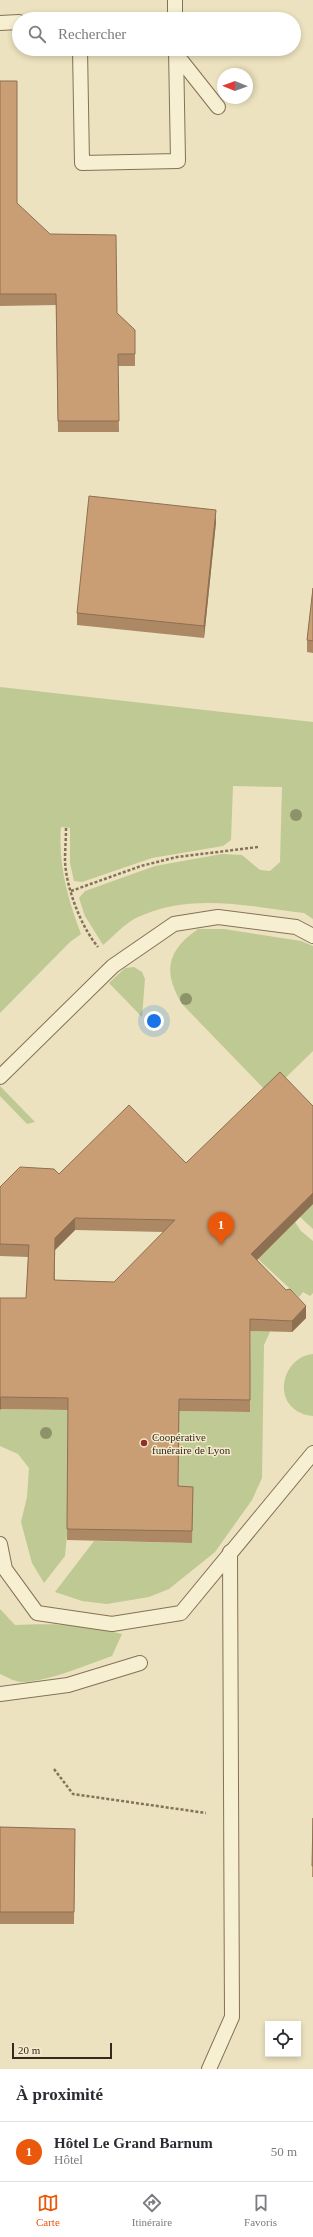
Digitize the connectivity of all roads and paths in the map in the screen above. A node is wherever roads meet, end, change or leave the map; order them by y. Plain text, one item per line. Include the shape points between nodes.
1 (175, 0) edge
2 (175, 12) edge
3 (12, 22) edge
4 (0, 23) edge
5 (80, 56) edge
6 (176, 56) edge
7 (179, 56) edge
8 (218, 107) dead end
9 (66, 828) dead end
10 (258, 847) dead end
11 (71, 891) junction
12 (313, 936) edge
13 (113, 966) junction
14 (0, 1077) edge
15 (313, 1453) edge
16 (0, 1544) edge
17 (230, 1552) junction
18 (140, 1663) dead end
19 (0, 1694) edge
20 (54, 1769) dead end
21 (231, 1821) junction
22 (209, 2069) edge

1 - 2 lane
3 - 4 lane
5 - 6 lane via 82,163 178,161
7 - 8 lane
9 - 11 path via 65,863
10 - 11 path via 177,857 141,866
11 - 13 path via 92,939
12 - 13 lane via 296,927 218,917 174,924
13 - 14 lane
15 - 17 lane
16 - 17 lane via 5,1569 37,1613 112,1624 181,1613
17 - 21 lane
18 - 19 lane via 68,1685
20 - 21 path via 73,1794 215,1814
21 - 22 lane via 232,2017

